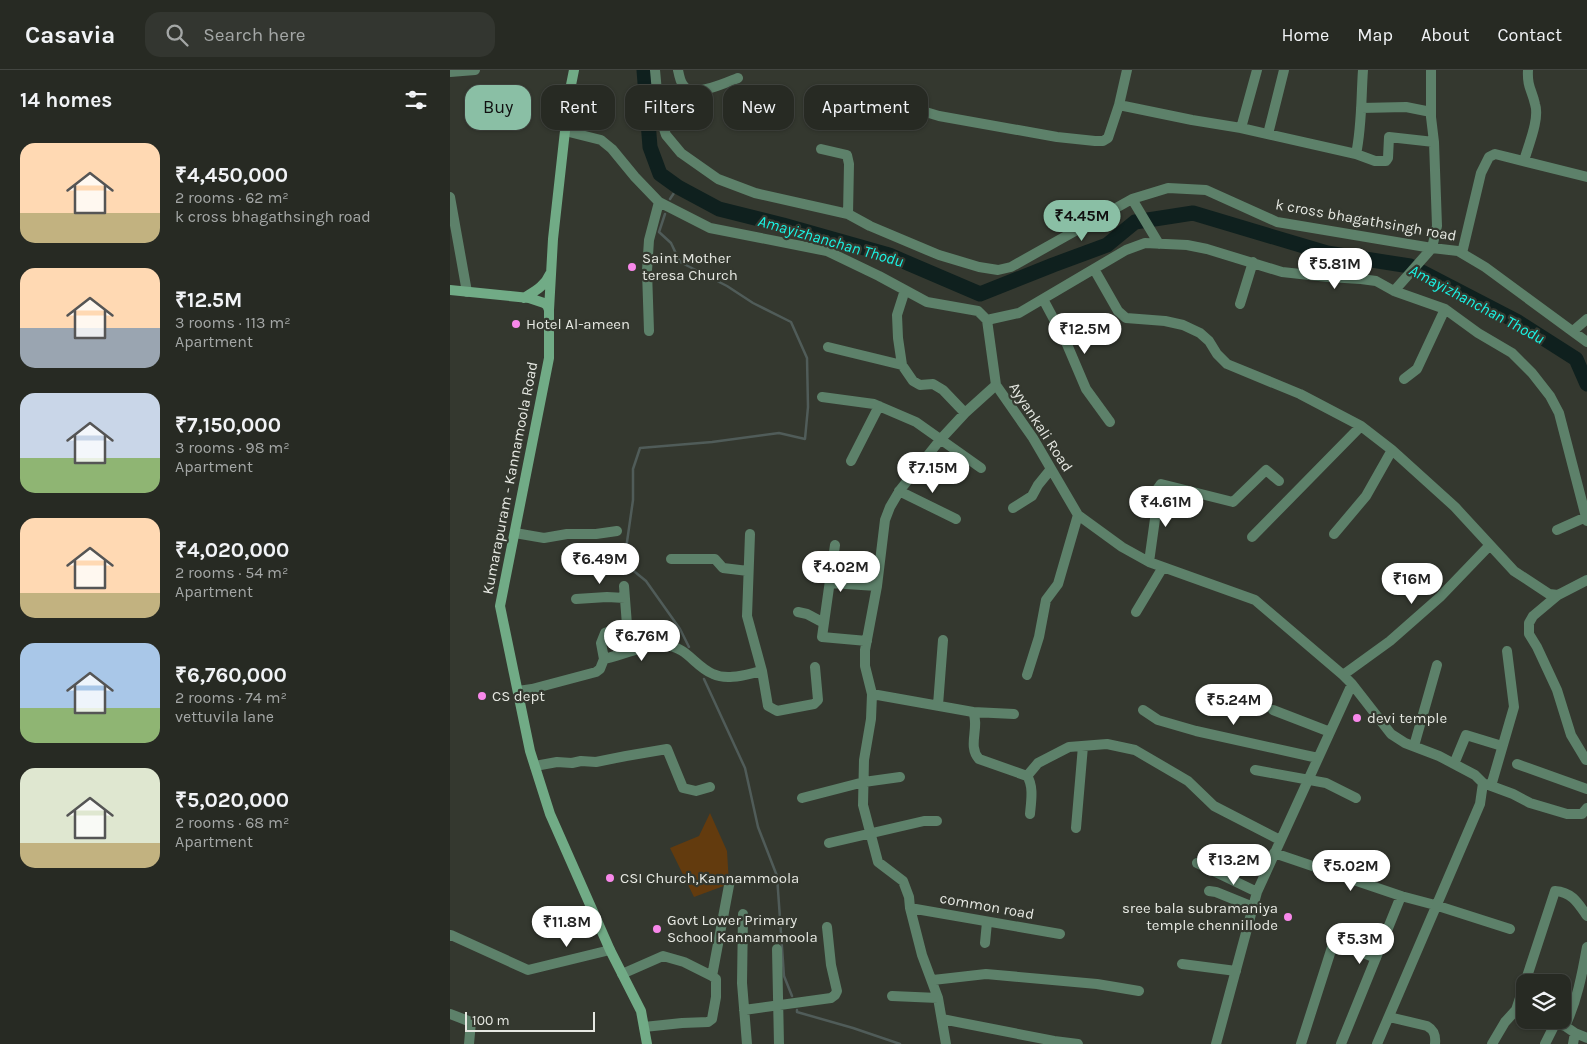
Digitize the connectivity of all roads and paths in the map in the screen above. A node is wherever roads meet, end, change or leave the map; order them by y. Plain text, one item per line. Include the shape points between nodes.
1 (475, 70) edge
2 (574, 70) edge
3 (655, 70) edge
4 (678, 70) edge
5 (1127, 70) edge
6 (1257, 70) edge
7 (1284, 70) edge
8 (1363, 70) edge
9 (1431, 70) edge
10 (1528, 70) edge
11 (450, 72) edge
12 (738, 78) dead end
13 (1120, 105) junction
14 (1361, 108) junction
15 (1431, 112) junction
16 (928, 113) edge
17 (1241, 128) junction
18 (565, 131) junction
19 (1268, 134) junction
20 (1434, 142) junction
21 (821, 149) dead end
22 (1356, 154) junction
23 (1524, 161) junction
24 (1587, 178) edge
25 (450, 197) edge
26 (1132, 199) junction
27 (659, 202) junction
28 (848, 214) junction
29 (452, 220) edge
30 (1159, 244) junction
31 (1432, 248) junction
32 (1462, 253) junction
33 (1253, 262) junction
34 (1094, 268) junction
35 (552, 272) junction
36 (450, 290) edge
37 (905, 290) junction
38 (1394, 291) junction
39 (467, 292) junction
40 (524, 298) junction
41 (1043, 299) junction
42 (1240, 304) dead end
43 (1445, 308) junction
44 (549, 310) junction
45 (1587, 319) edge
46 (987, 320) junction
47 (649, 331) dead end
48 (1573, 331) junction
49 (1587, 342) edge
50 (828, 348) dead end
51 (902, 365) junction
52 (1404, 379) dead end
53 (996, 385) junction
54 (822, 397) dead end
55 (879, 406) junction
56 (964, 413) junction
57 (1110, 422) dead end
58 (1361, 426) junction
59 (940, 440) junction
60 (1392, 450) junction
61 (850, 461) dead end
62 (981, 468) dead end
63 (1051, 469) junction
64 (1279, 482) dead end
65 (899, 491) junction
66 (1013, 508) dead end
67 (1078, 515) junction
68 (956, 519) dead end
69 (1586, 519) edge
70 (1557, 530) dead end
71 (617, 531) dead end
72 (515, 533) junction
73 (750, 534) dead end
74 (1334, 534) dead end
75 (1252, 537) dead end
76 (835, 545) dead end
77 (1489, 546) junction
78 (671, 560) dead end
79 (1148, 562) junction
80 (1163, 567) junction
81 (748, 571) junction
82 (1587, 580) edge
83 (830, 583) junction
84 (624, 586) dead end
85 (877, 586) junction
86 (1558, 595) junction
87 (625, 598) junction
88 (576, 599) dead end
89 (798, 612) dead end
90 (1136, 612) dead end
91 (824, 623) junction
92 (867, 640) junction
93 (943, 640) dead end
94 (1507, 651) dead end
95 (604, 659) junction
96 (1437, 665) dead end
97 (815, 667) dead end
98 (762, 671) junction
99 (1027, 675) dead end
100 (1343, 675) junction
101 (1352, 684) junction
102 (518, 691) junction
103 (872, 694) junction
104 (938, 706) junction
105 (1143, 710) dead end
106 (1273, 710) dead end
107 (972, 712) junction
108 (1014, 714) dead end
109 (1330, 732) junction
110 (1083, 746) junction
111 (1414, 746) junction
112 (1502, 746) junction
113 (1318, 758) junction
114 (1587, 763) edge
115 (1454, 764) junction
116 (1517, 764) dead end
117 (535, 766) junction
118 (1255, 770) dead end
119 (1026, 776) junction
120 (900, 777) dead end
121 (1309, 780) junction
122 (864, 782) junction
123 (1487, 785) junction
124 (710, 787) dead end
125 (1587, 790) edge
126 (802, 798) dead end
127 (1356, 798) dead end
128 (1587, 808) edge
129 (1030, 814) dead end
130 (937, 821) dead end
131 (1076, 828) dead end
132 (870, 832) junction
133 (1280, 840) junction
134 (829, 843) dead end
135 (1274, 853) junction
136 (1197, 863) dead end
137 (730, 880) dead end
138 (1209, 890) dead end
139 (1257, 892) junction
140 (1401, 896) junction
141 (1435, 905) junction
142 (1253, 907) junction
143 (910, 908) junction
144 (743, 914) dead end
145 (1587, 916) edge
146 (987, 922) junction
147 (826, 927) dead end
148 (1510, 929) dead end
149 (1060, 934) dead end
150 (450, 935) edge
151 (985, 943) dead end
152 (1587, 947) edge
153 (777, 949) dead end
154 (610, 950) junction
155 (1376, 958) junction
156 (1182, 964) dead end
157 (1236, 972) junction
158 (622, 974) junction
159 (1531, 974) edge
160 (712, 976) junction
161 (933, 980) junction
162 (1139, 991) dead end
163 (892, 996) dead end
164 (938, 998) junction
165 (778, 1006) junction
166 (744, 1010) junction
167 (1571, 1011) edge
168 (450, 1014) edge
169 (1516, 1015) edge
170 (1388, 1017) junction
171 (942, 1019) junction
172 (644, 1027) junction
173 (1557, 1029) edge
174 (1568, 1029) edge
175 (1575, 1033) junction
176 (1587, 1038) edge
177 (469, 1044) edge
178 (647, 1044) edge
179 (747, 1044) edge
180 (779, 1044) edge
181 (946, 1044) edge
182 (1078, 1044) edge
183 (1216, 1044) edge
184 (1301, 1044) edge
185 (1341, 1044) edge
186 (1377, 1044) edge
187 (1435, 1044) edge
188 (1492, 1044) edge
189 (1545, 1044) edge
190 (1573, 1044) edge

1 - 11 street
2 - 18 main road, Kumarapuram - Kannamoola Road
3 - 28 street, k cross bhagathsingh road via 659,114 666,135 681,153 718,179 755,194
4 - 12 street via 683,86 699,92
5 - 13 street
6 - 17 street
7 - 19 street
8 - 14 street
9 - 15 street
10 - 23 street via 1528,88 1536,104 1536,118
13 - 16 street via 1108,138 1103,141 1057,137
13 - 17 street
14 - 15 street via 1406,107
14 - 22 street
15 - 20 street
17 - 19 street
18 - 27 street via 601,140
18 - 35 main road, Kumarapuram - Kannamoola Road
19 - 22 street
20 - 22 street via 1389,137 1386,161
20 - 31 street via 1437,226
21 - 28 street via 846,155 849,164
23 - 24 street
23 - 32 street via 1495,154 1489,157 1481,172
25 - 29 street
26 - 28 street, k cross bhagathsingh road via 1011,267 998,270 939,254
26 - 30 street
26 - 31 street, k cross bhagathsingh road via 1168,188 1206,190 1277,222
27 - 37 street via 710,228 827,251
27 - 47 street via 649,240
29 - 39 street
30 - 33 street via 1187,245
30 - 34 street via 1145,243 1126,250
31 - 32 street, k cross bhagathsingh road
31 - 38 street
32 - 48 street, k cross bhagathsingh road
33 - 38 street via 1282,272 1376,282
33 - 42 street
34 - 41 street
34 - 58 street via 1118,311 1126,318 1183,325 1210,341 1227,364 1300,394
35 - 40 main road via 542,287
35 - 44 main road, Kumarapuram - Kannamoola Road
36 - 39 main road
37 - 46 street via 927,302 978,311
37 - 51 street via 897,315
38 - 43 street
39 - 40 main road
40 - 44 main road via 544,303
41 - 46 street via 1020,313
41 - 57 street via 1086,389
43 - 52 street via 1417,369
43 - 69 street via 1512,353 1550,396 1559,413
44 - 72 main road, Kumarapuram - Kannamoola Road via 549,358
45 - 48 street
46 - 53 street, Ayyankali Road
48 - 49 street, k cross bhagathsingh road
50 - 51 street
51 - 56 street via 913,381 920,385 933,384 943,390
53 - 56 street
53 - 63 street, Ayyankali Road
54 - 55 street
55 - 59 street via 916,422
55 - 61 street
56 - 59 street
58 - 60 street
58 - 75 street
59 - 62 street
59 - 65 street
60 - 74 street via 1366,496
60 - 77 street via 1455,507
63 - 66 street via 1032,496
63 - 67 street, Ayyankali Road
64 - 79 street via 1266,470 1233,502 1161,484 1156,491
65 - 68 street
65 - 85 street via 886,520
67 - 79 street, Ayyankali Road
67 - 99 street via 1058,584 1046,600
69 - 70 street
71 - 72 street via 544,538
72 - 102 main road, Kumarapuram - Kannamoola Road via 500,606
73 - 81 street
76 - 83 street
77 - 86 street via 1514,572 1549,594
77 - 100 street via 1390,641
78 - 81 street via 715,560 723,568
79 - 80 street, Ayyankali Road
80 - 90 street
80 - 100 street, Ayyankali Road via 1255,600
81 - 98 street via 747,616
82 - 86 street
83 - 85 street
83 - 91 street
84 - 87 street
85 - 92 street
86 - 114 street via 1533,616 1529,623 1530,634 1557,690 1571,735
87 - 88 street
87 - 95 street via 627,626 605,633 601,643
89 - 91 street
91 - 92 street via 822,637
92 - 103 street via 864,666
93 - 104 street
94 - 112 street via 1514,707
95 - 98 street via 662,644 688,654 713,675 732,677
95 - 102 street via 596,672
96 - 111 street
97 - 98 street via 818,700 814,704 777,711 768,706
100 - 101 street, Ayyankali Road
101 - 109 street
101 - 111 street, Ayyankali Road via 1391,734
102 - 117 main road, Kumarapuram - Kannamoola Road
103 - 104 street
103 - 122 street
104 - 107 street
105 - 113 street via 1158,720 1196,731
106 - 109 street
107 - 108 street
107 - 119 street via 976,720 975,754 979,759
109 - 113 street
110 - 119 street via 1068,747 1038,763
110 - 131 street
110 - 133 street via 1107,744 1135,750 1188,781 1214,806
111 - 115 street, Ayyankali Road
112 - 115 street via 1466,735
112 - 123 street
113 - 121 street
115 - 123 street, Ayyankali Road
116 - 125 street
117 - 124 street via 557,762 596,762 667,749 683,788 696,792
117 - 154 main road, Kumarapuram - Kannamoola Road via 550,814
118 - 121 street
119 - 129 street via 1031,788
120 - 122 street
121 - 127 street via 1326,783
121 - 133 street
122 - 126 street
122 - 132 street via 864,805
123 - 128 street, Ayyankali Road via 1567,814 1582,814
123 - 141 street
130 - 132 street
132 - 134 street
132 - 143 street via 878,862 903,881 910,897
133 - 135 street
135 - 139 street
135 - 140 street
136 - 139 street
137 - 160 street
138 - 142 street
139 - 142 street
140 - 141 street
140 - 155 street
141 - 148 street
141 - 170 street
142 - 157 street
143 - 146 street, common road
143 - 161 street via 922,955
144 - 166 street
145 - 159 street via 1566,892 1555,891
146 - 149 street, common road
146 - 151 street
147 - 165 street via 837,991 835,995
150 - 154 street via 528,970
152 - 167 street via 1580,987
153 - 165 street
154 - 158 main road, Kumarapuram - Kannamoola Road
155 - 184 street via 1334,941
155 - 185 street
156 - 157 street
157 - 183 street
158 - 160 street via 663,956
158 - 172 main road, Kumarapuram - Kannamoola Road via 642,1011
160 - 172 street via 716,979 716,997 712,1019 708,1022
161 - 162 street via 986,974
161 - 164 street
163 - 164 street
164 - 171 street
165 - 166 street
165 - 180 street
166 - 179 street
168 - 177 street via 471,1022
169 - 188 street via 1505,1022
170 - 186 street
170 - 187 street via 1427,1026 1435,1034
171 - 181 street
171 - 182 street
172 - 178 main road, Kumarapuram - Kannamoola Road
173 - 189 street
174 - 175 street
175 - 176 street
175 - 190 street

